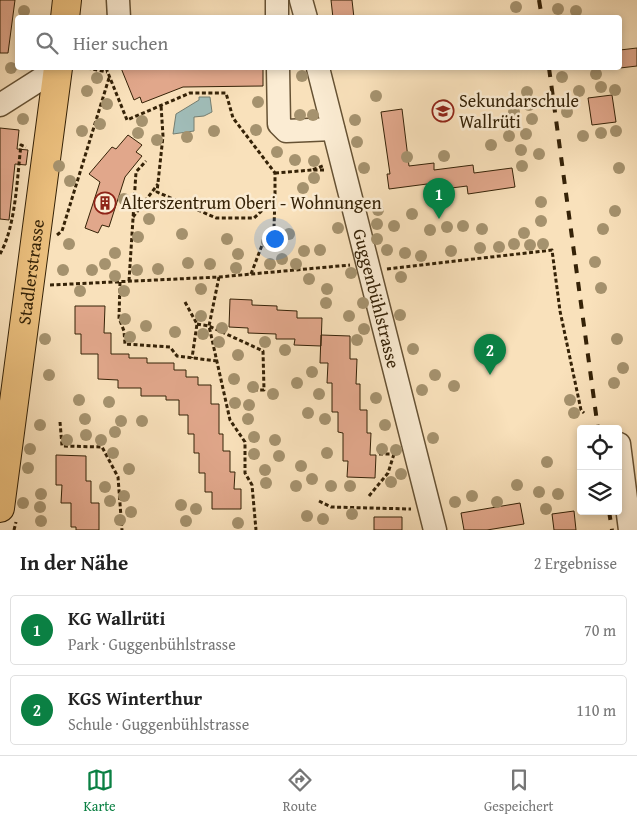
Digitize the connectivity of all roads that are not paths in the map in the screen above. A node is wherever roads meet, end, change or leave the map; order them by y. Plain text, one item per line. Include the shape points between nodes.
1 (67, 0) edge
2 (118, 0) edge
3 (277, 0) edge
4 (301, 0) edge
5 (65, 15) edge
6 (119, 15) edge
7 (277, 15) edge
8 (305, 15) edge
9 (278, 70) edge
10 (318, 70) edge
11 (57, 73) edge
12 (0, 105) edge
13 (333, 129) junction
14 (622, 467) edge
15 (0, 508) edge
16 (435, 530) edge
17 (630, 530) edge

1 - 5 main road
2 - 6 street
3 - 7 street
4 - 8 street
9 - 13 street via 279,124 286,131
10 - 13 street, Guggenbühlstrasse
11 - 12 street via 44,77
11 - 15 main road, Stadlerstrasse
13 - 16 street, Guggenbühlstrasse
14 - 17 street

